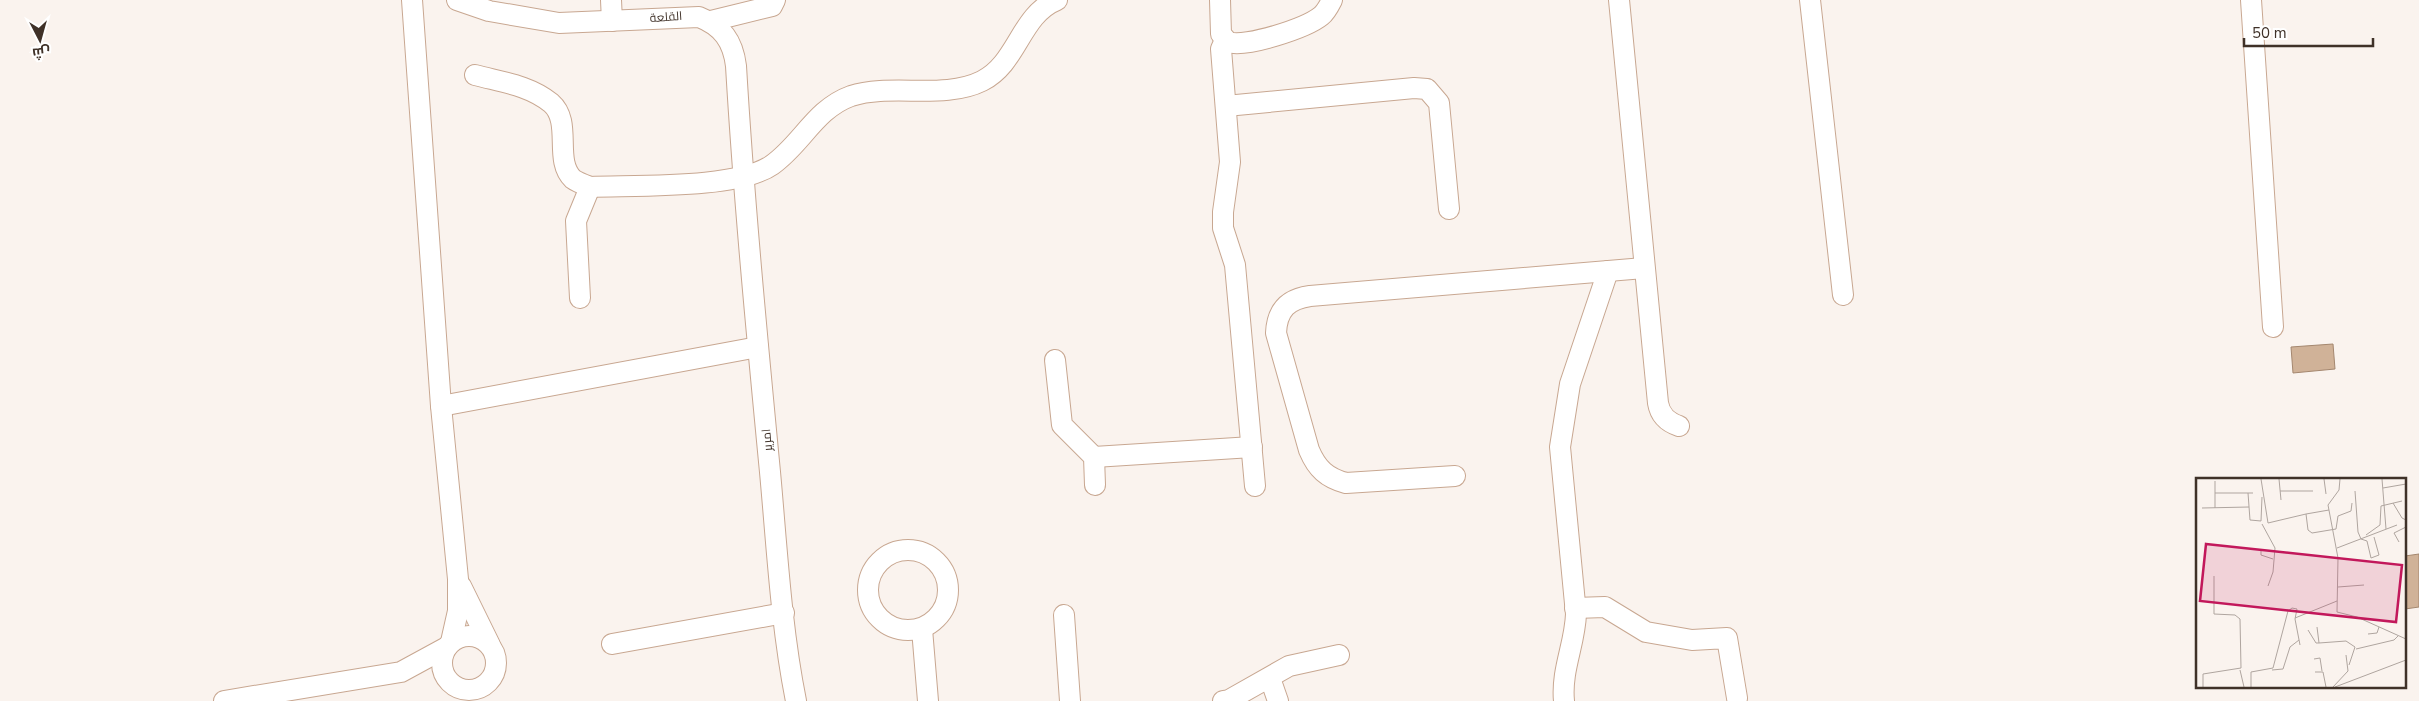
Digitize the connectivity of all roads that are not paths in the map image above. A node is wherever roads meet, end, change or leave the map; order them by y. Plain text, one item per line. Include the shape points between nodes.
1 (412, 0) edge
2 (457, 0) edge
3 (612, 0) edge
4 (775, 0) edge
5 (1057, 0) edge
6 (1220, 0) edge
7 (1332, 0) edge
8 (1620, 0) edge
9 (1810, 0) edge
10 (2251, 0) edge
11 (612, 21) junction
12 (711, 22) junction
13 (1225, 40) junction
14 (475, 75) dead end
15 (1226, 106) junction
16 (743, 178) junction
17 (590, 187) junction
18 (1449, 209) dead end
19 (1644, 268) junction
20 (1608, 271) junction
21 (1843, 295) dead end
22 (580, 298) dead end
23 (2273, 327) dead end
24 (758, 347) junction
25 (1055, 360) dead end
26 (441, 406) junction
27 (1679, 426) dead end
28 (1252, 447) junction
29 (1094, 457) junction
30 (1455, 476) dead end
31 (1095, 485) dead end
32 (1255, 486) dead end
33 (458, 579) junction
34 (1575, 608) junction
35 (784, 613) junction
36 (1064, 615) dead end
37 (922, 629) junction
38 (449, 644) junction
39 (612, 644) dead end
40 (491, 646) junction
41 (1339, 655) dead end
42 (401, 672) junction
43 (1270, 678) junction
44 (492, 679) junction
45 (458, 690) edge
46 (1738, 698) dead end
47 (224, 701) edge
48 (485, 701) edge
49 (796, 701) edge
50 (928, 701) edge
51 (1070, 701) edge
52 (1223, 701) edge
53 (1278, 701) edge
54 (1564, 701) edge

1 - 26 street
2 - 11 street, القلعة via 488,11 559,23
3 - 11 street
4 - 12 street via 772,6
5 - 16 street via 1036,14 1011,56 982,81 955,88 865,93 841,100 822,112 772,165
6 - 13 street via 1221,30
7 - 13 street via 1321,16 1283,33 1234,44
8 - 19 street
9 - 21 street
10 - 23 street
11 - 12 street, القلعة via 685,16
12 - 16 street, القلعة via 730,40 735,52
13 - 15 street via 1221,49
14 - 17 street via 530,89 552,104 561,116 566,168 573,179
15 - 18 street via 1426,89 1439,103
15 - 28 street via 1230,162 1222,220 1235,265
16 - 17 street
16 - 24 street, امرير
17 - 22 street via 576,221
19 - 20 street
19 - 27 street via 1659,408 1666,419
20 - 30 street via 1299,297 1280,310 1276,332 1309,450 1322,472 1333,480 1346,483
20 - 34 street via 1570,384 1560,448
24 - 26 street
24 - 35 street, امرير
25 - 29 street via 1062,424
26 - 33 street
28 - 29 street
28 - 32 street
29 - 31 street
33 - 38 street via 458,611
33 - 40 street
34 - 46 street via 1605,607 1646,632 1692,640 1727,638
34 - 54 street via 1575,629 1563,685
35 - 39 street
35 - 49 street, امرير
36 - 51 street
37 - 37 street via 898,630 878,619 867,599 869,576 883,557 905,550 928,555 944,571 949,594 940,615
37 - 50 street
38 - 40 street via 467,635 484,640
38 - 42 street
38 - 45 street via 442,664
40 - 44 street via 497,666
41 - 43 street via 1289,666
42 - 45 street
42 - 47 street
43 - 52 street
43 - 53 street
44 - 45 street via 477,689
44 - 48 street

